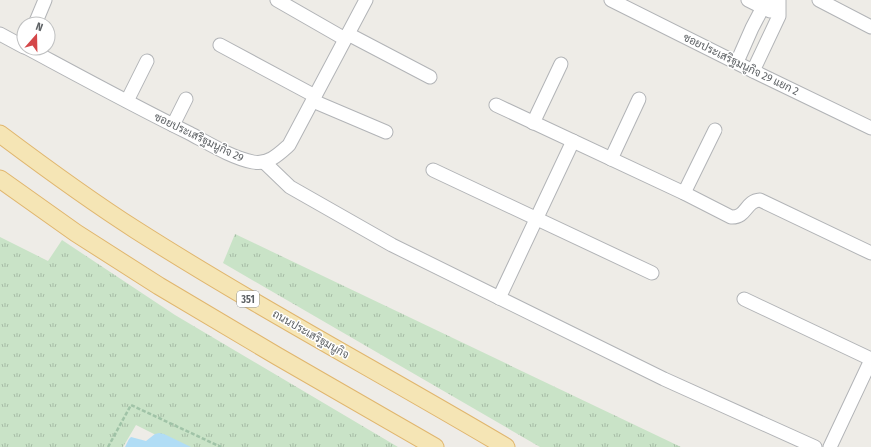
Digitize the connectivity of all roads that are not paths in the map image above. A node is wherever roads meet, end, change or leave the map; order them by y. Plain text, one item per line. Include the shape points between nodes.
1 (45, 0) edge
2 (277, 0) edge
3 (366, 0) edge
4 (612, 0) edge
5 (748, 0) edge
6 (778, 0) edge
7 (819, 0) edge
8 (763, 7) junction
9 (38, 16) edge
10 (779, 16) junction
11 (871, 26) edge
12 (0, 34) edge
13 (347, 37) junction
14 (16, 42) edge
15 (220, 45) dead end
16 (42, 56) edge
17 (147, 61) dead end
18 (736, 62) junction
19 (561, 64) dead end
20 (753, 71) junction
21 (430, 77) dead end
22 (314, 98) junction
23 (639, 99) dead end
24 (186, 100) dead end
25 (127, 101) junction
26 (496, 105) dead end
27 (533, 123) junction
28 (173, 125) junction
29 (871, 128) edge
30 (715, 130) dead end
31 (386, 132) dead end
32 (0, 134) edge
33 (573, 141) junction
34 (610, 159) junction
35 (264, 162) junction
36 (433, 170) dead end
37 (0, 179) edge
38 (684, 194) junction
39 (536, 219) junction
40 (871, 253) edge
41 (652, 273) dead end
42 (499, 298) junction
43 (744, 299) dead end
44 (871, 360) edge
45 (435, 447) edge
46 (506, 447) edge
47 (815, 447) edge
48 (830, 447) edge

1 - 9 street
2 - 13 street
3 - 13 street
4 - 18 street, ซอยประเสริฐมนูกิจ 29 แยก 2
5 - 8 street
6 - 8 street
6 - 10 street
7 - 11 street
8 - 10 street
8 - 18 street
10 - 20 street
12 - 14 street
13 - 21 street
13 - 22 street
15 - 22 street
16 - 25 street, ซอยประเสริฐมนูกิจ 29
17 - 25 street
18 - 20 street, ซอยประเสริฐมนูกิจ 29 แยก 2
19 - 27 street
20 - 29 street, ซอยประเสริฐมนูกิจ 29 แยก 2
22 - 31 street
22 - 35 street via 290,144 277,156
23 - 34 street
24 - 28 street
25 - 28 street, ซอยประเสริฐมนูกิจ 29
26 - 27 street
27 - 33 street
28 - 35 street, ซอยประเสริฐมนูกิจ 29 via 233,156 253,162
30 - 38 street
32 - 46 main road, ถนนประเสริฐมนูกิจ / 351 via 135,229 206,274
33 - 34 street
33 - 39 street
34 - 38 street
35 - 42 street via 290,187 382,240
36 - 39 street
37 - 45 main road via 76,233 159,286
38 - 40 street via 731,217 740,215 752,202 760,200
39 - 41 street
39 - 42 street
42 - 47 street via 664,380
43 - 44 street
44 - 48 street

